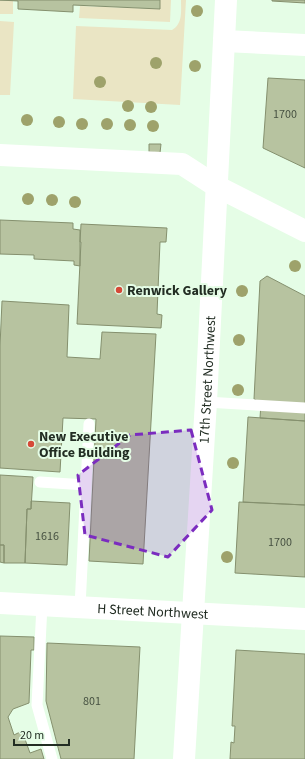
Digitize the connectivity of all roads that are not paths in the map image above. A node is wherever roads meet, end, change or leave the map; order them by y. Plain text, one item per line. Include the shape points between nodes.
1 (226, 0) edge
2 (224, 41) junction
3 (305, 45) edge
4 (0, 155) edge
5 (216, 186) junction
6 (305, 231) edge
7 (206, 402) junction
8 (305, 408) edge
9 (89, 424) dead end
10 (40, 482) dead end
11 (86, 485) junction
12 (0, 603) edge
13 (42, 605) junction
14 (80, 607) junction
15 (193, 614) junction
16 (305, 619) edge
17 (52, 759) edge
18 (184, 759) edge

1 - 2 main road, 17th Street Northwest
2 - 3 main road
2 - 5 main road, 17th Street Northwest
4 - 5 main road via 182,164
5 - 6 main road
5 - 7 main road, 17th Street Northwest
7 - 8 lane
7 - 15 main road, 17th Street Northwest
9 - 11 lane
10 - 11 lane
11 - 14 lane
12 - 13 main road, H Street Northwest
13 - 14 main road, H Street Northwest
13 - 17 lane via 37,706
14 - 15 main road, H Street Northwest
15 - 16 main road, H Street Northwest
15 - 18 main road, 17th Street Northwest

